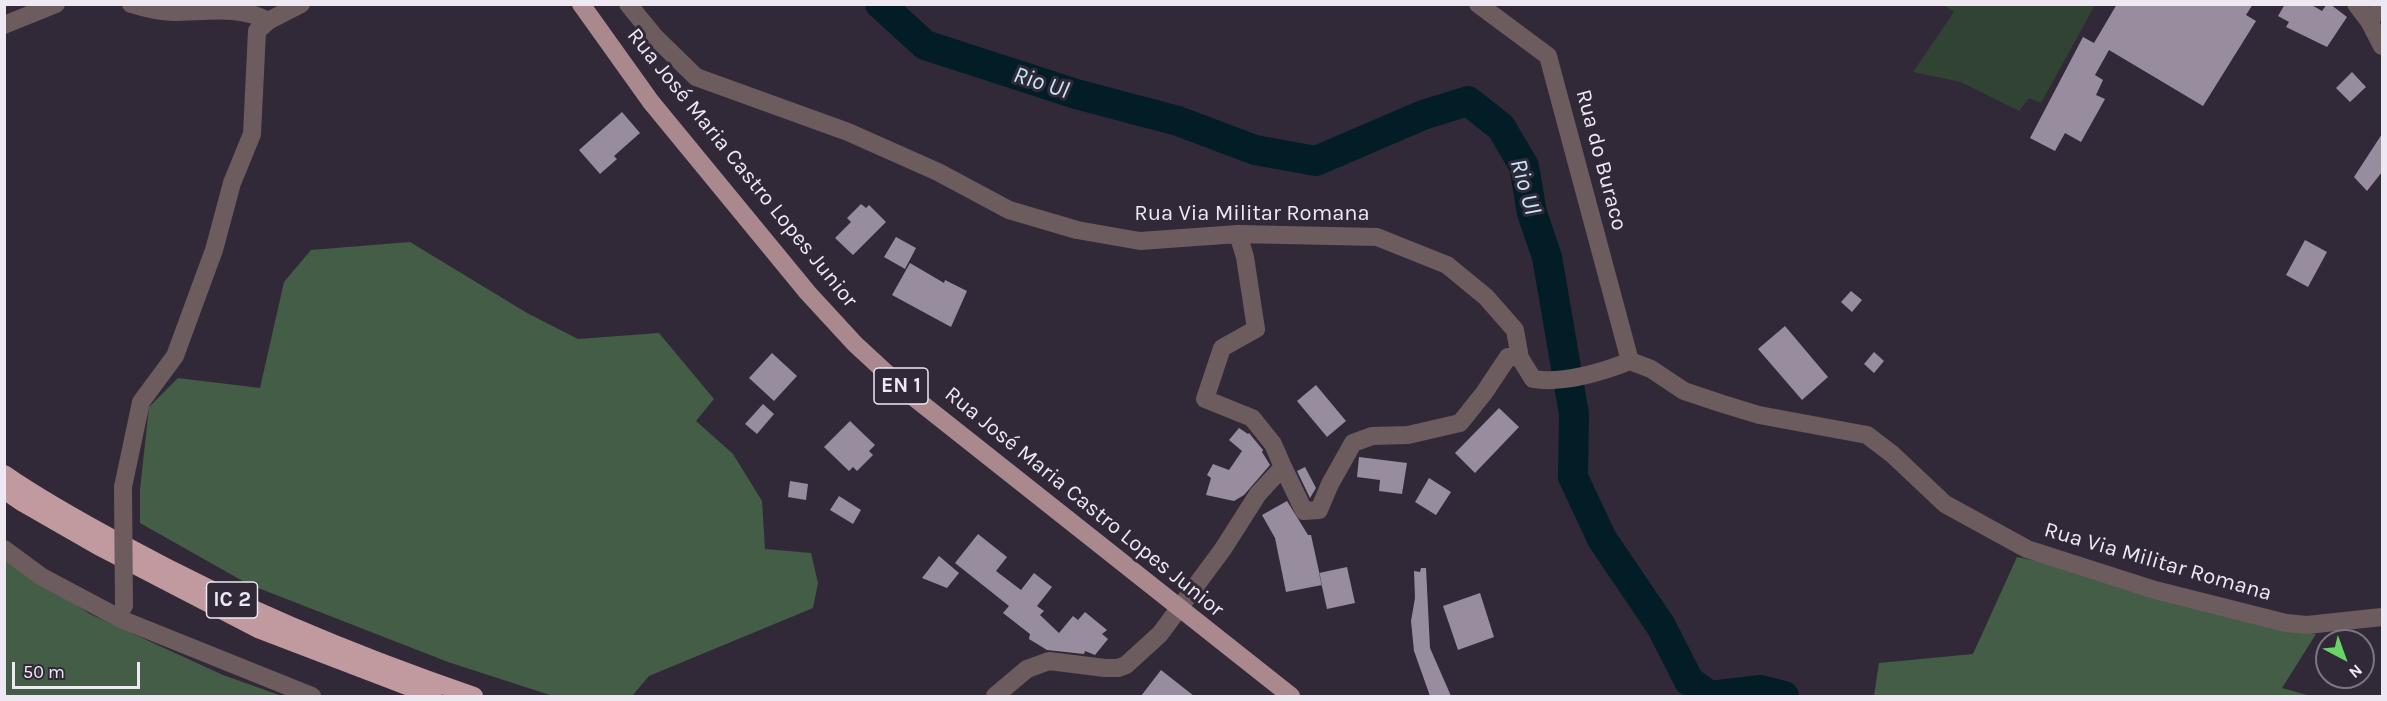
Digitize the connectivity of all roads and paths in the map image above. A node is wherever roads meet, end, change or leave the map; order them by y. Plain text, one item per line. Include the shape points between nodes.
1 (56, 4) edge
2 (131, 4) edge
3 (301, 4) edge
4 (581, 4) edge
5 (628, 4) edge
6 (1478, 4) edge
7 (2356, 4) edge
8 (2382, 6) edge
9 (268, 21) junction
10 (2369, 21) junction
11 (4, 25) edge
12 (2382, 46) edge
13 (1238, 234) junction
14 (1520, 358) junction
15 (1630, 361) junction
16 (1283, 466) junction
17 (4, 474) edge
18 (4, 490) edge
19 (4, 549) edge
20 (1179, 609) junction
21 (124, 613) junction
22 (2382, 617) edge
23 (1002, 690) edge
24 (312, 696) edge
25 (433, 696) edge
26 (474, 696) edge
27 (1291, 696) edge

1 - 11 street
2 - 9 street via 170,12 254,13
3 - 9 street
4 - 20 main road, Rua José Maria Castro Lopes Junior / EN 1 via 651,102 855,344 907,392
5 - 13 street, Rua Via Militar Romana via 696,77 848,132 938,172 1009,210 1077,230 1140,241
6 - 15 street, Rua do Buraco via 1548,56
7 - 10 street
8 - 10 street
9 - 21 street, bridge via 257,31 252,134 232,183 214,250 175,356 141,402 123,487
10 - 12 street
13 - 14 street, Rua Via Militar Romana via 1377,237 1447,265 1486,297 1515,330
13 - 16 street via 1256,329 1222,348 1205,399 1252,418 1273,444
14 - 15 street, Rua Via Militar Romana via 1533,379 1547,382 1608,370
14 - 16 street via 1508,357 1460,423 1408,435 1372,436 1353,443 1318,510 1304,511
15 - 22 street, Rua Via Militar Romana via 1651,369 1684,392 1722,404 1759,415 1867,435 1945,504 2027,549 2155,590 2286,623 2307,625
16 - 20 street via 1258,494
17 - 26 highway, IC 2 via 92,528 263,615 390,667
18 - 25 highway, IC 2 via 98,546 258,629
19 - 21 street via 42,577
20 - 23 street via 1160,634 1126,665 1105,668 1049,661 1027,669
20 - 27 main road, Rua José Maria Castro Lopes Junior / EN 1
21 - 24 street

